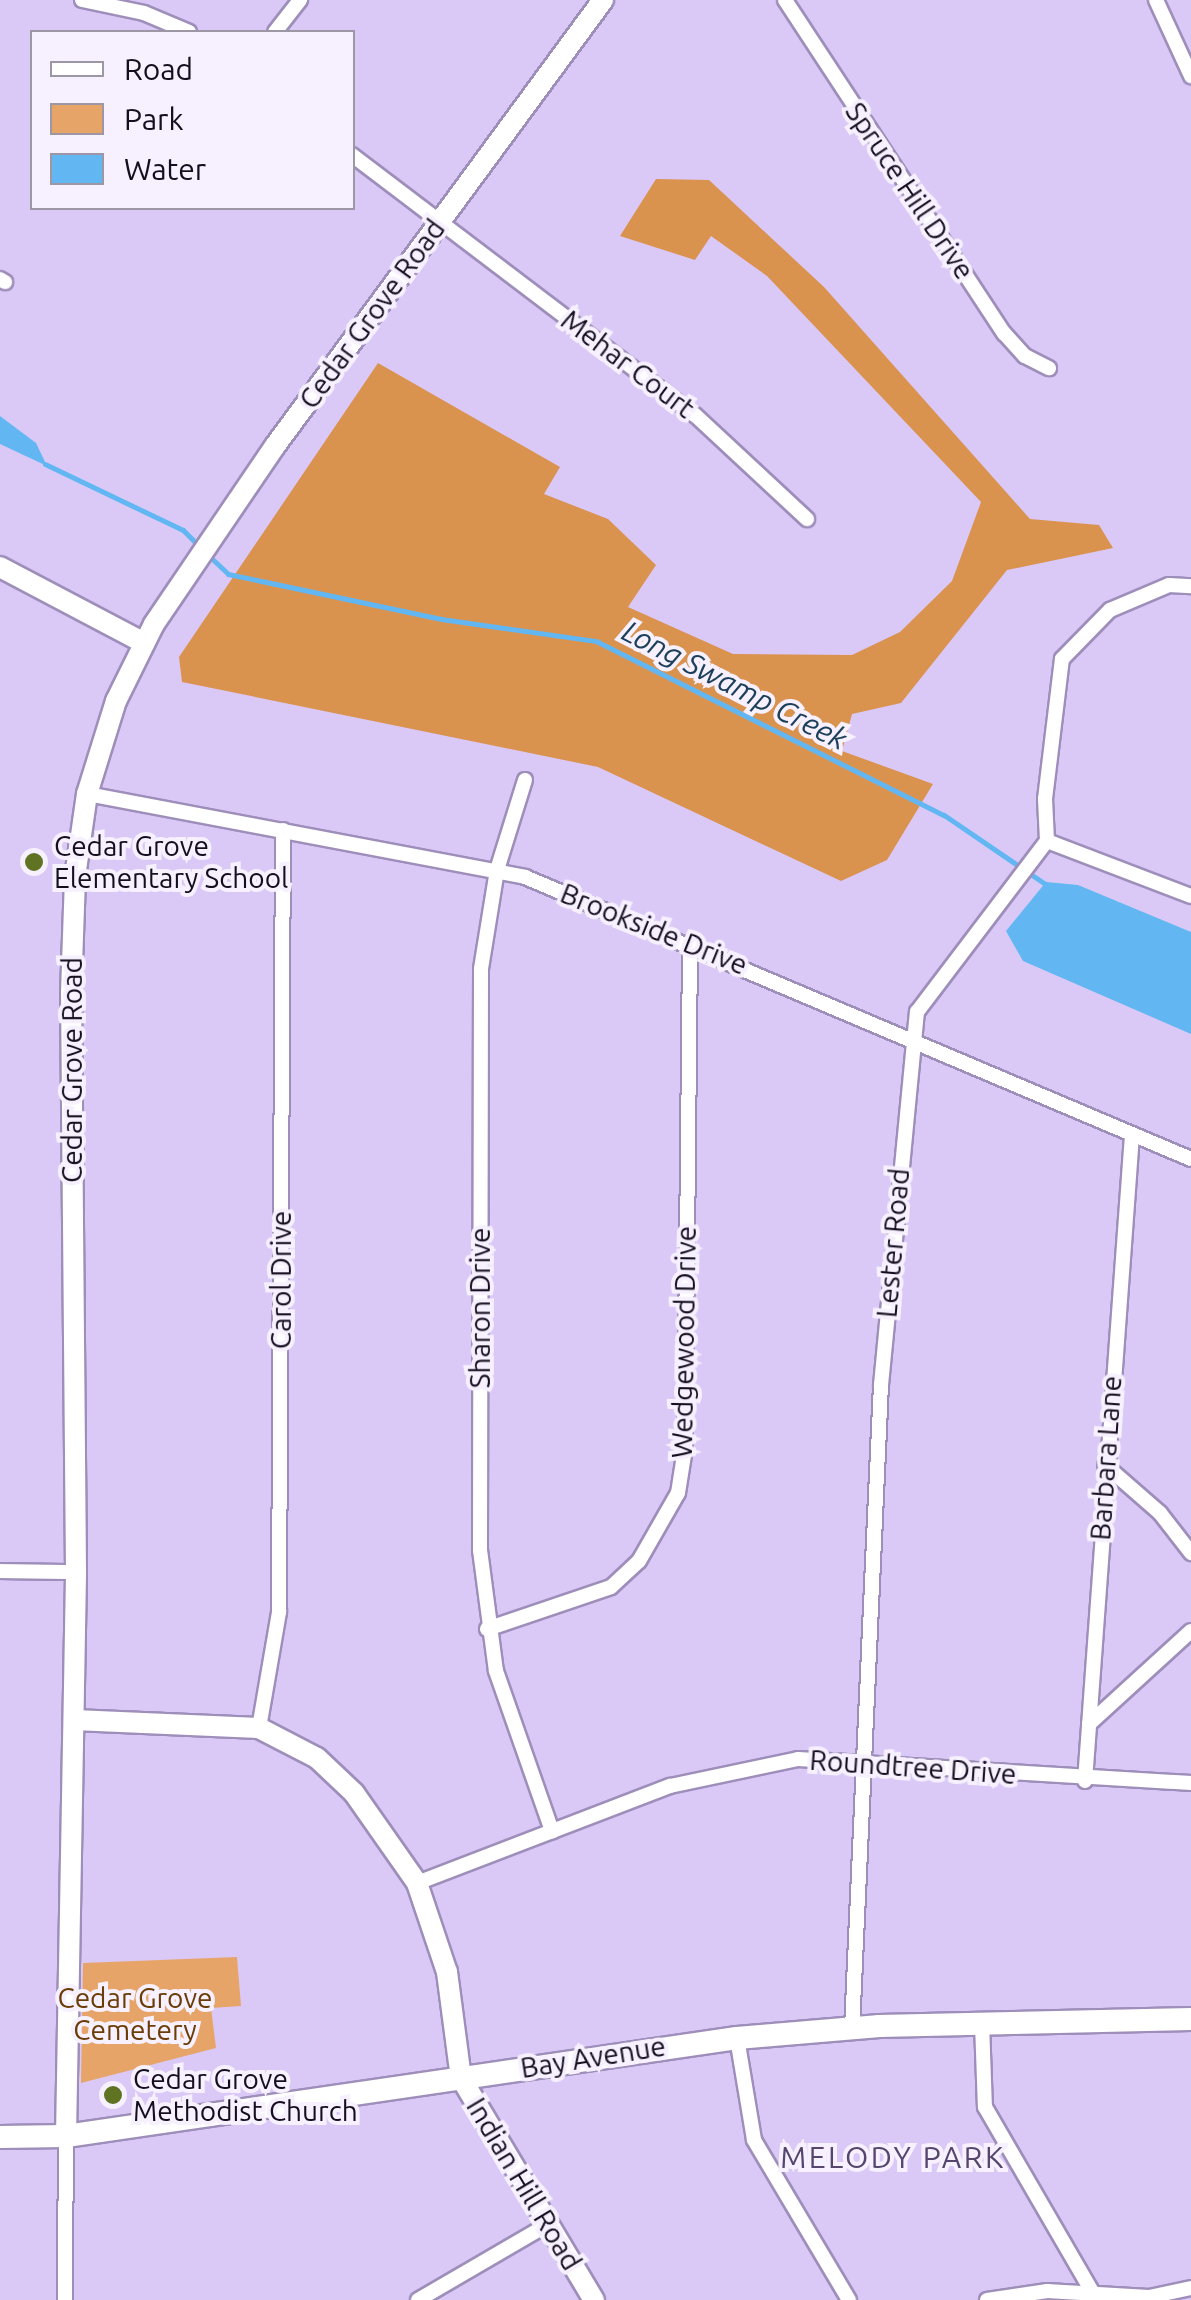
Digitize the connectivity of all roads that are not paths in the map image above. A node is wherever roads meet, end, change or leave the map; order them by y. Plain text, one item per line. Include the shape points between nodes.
1 (82, 0) edge
2 (300, 0) edge
3 (604, 0) edge
4 (785, 0) edge
5 (1156, 0) edge
6 (184, 30) edge
7 (276, 30) edge
8 (1191, 76) edge
9 (355, 157) edge
10 (440, 222) junction
11 (1049, 368) dead end
12 (807, 519) dead end
13 (0, 567) edge
14 (1191, 586) edge
15 (144, 643) junction
16 (525, 780) dead end
17 (87, 794) junction
18 (283, 830) junction
19 (1047, 841) junction
20 (497, 870) junction
21 (1191, 896) edge
22 (690, 942) junction
23 (911, 1039) junction
24 (1132, 1135) junction
25 (1191, 1159) edge
26 (1104, 1465) junction
27 (1191, 1554) edge
28 (0, 1572) edge
29 (76, 1572) junction
30 (487, 1630) junction
31 (1191, 1631) edge
32 (74, 1720) junction
33 (1089, 1724) junction
34 (260, 1728) junction
35 (864, 1760) junction
36 (1085, 1780) junction
37 (1191, 1784) edge
38 (552, 1830) junction
39 (417, 1883) junction
40 (1191, 2020) edge
41 (982, 2023) junction
42 (852, 2028) junction
43 (737, 2038) junction
44 (461, 2078) junction
45 (66, 2136) junction
46 (0, 2137) edge
47 (547, 2225) junction
48 (1191, 2288) edge
49 (1095, 2297) junction
50 (65, 2300) edge
51 (418, 2300) edge
52 (594, 2300) edge
53 (849, 2300) edge
54 (987, 2300) edge

1 - 6 street
2 - 7 street
3 - 10 street, Cedar Grove Road
4 - 11 street, Spruce Hill Drive via 1004,333 1025,356
5 - 8 street
9 - 10 street, Mehar Court
10 - 12 street, Mehar Court via 695,415
10 - 15 street, Cedar Grove Road
13 - 15 street
14 - 19 street via 1168,585 1110,610 1062,659 1044,799
15 - 17 street, Cedar Grove Road via 116,701
16 - 20 street, Sharon Drive
17 - 18 street, Brookside Drive
17 - 29 street, Cedar Grove Road via 75,878 71,993
18 - 20 street, Brookside Drive
18 - 34 street, Carol Drive via 279,1612
19 - 21 street
19 - 23 street, Lester Road via 917,1012
20 - 22 street, Brookside Drive
20 - 30 street, Sharon Drive via 481,969 480,1550
22 - 23 street, Brookside Drive
22 - 30 street, Wedgewood Drive via 685,1449 678,1493 639,1561 611,1586
23 - 24 street, Brookside Drive
23 - 35 street, Lester Road via 881,1385
24 - 25 street, Brookside Drive
24 - 26 street, Barbara Lane
26 - 27 street via 1160,1513
26 - 33 street, Barbara Lane
28 - 29 street
29 - 32 street, Cedar Grove Road
30 - 38 street, Sharon Drive
31 - 33 street
32 - 34 street, Indian Hill Road
32 - 45 street, Cedar Grove Road
33 - 36 street, Barbara Lane
34 - 39 street, Indian Hill Road via 317,1758 354,1793
35 - 36 street, Roundtree Drive
35 - 38 street, Roundtree Drive via 740,1766
35 - 42 street, Lester Road
36 - 37 street, Roundtree Drive
38 - 39 street, Roundtree Drive
39 - 44 street, Indian Hill Road via 448,1972
40 - 41 main road, Bay Avenue
41 - 42 main road, Bay Avenue
41 - 49 street via 984,2107
42 - 43 main road, Bay Avenue
43 - 44 main road, Bay Avenue
43 - 53 street via 754,2140
44 - 45 main road, Bay Avenue
44 - 47 street, Indian Hill Road
45 - 46 main road, Bay Avenue
45 - 50 street, Cedar Grove Road
47 - 51 street
47 - 52 street, Indian Hill Road
48 - 49 street via 1150,2297
49 - 54 street via 1047,2291

